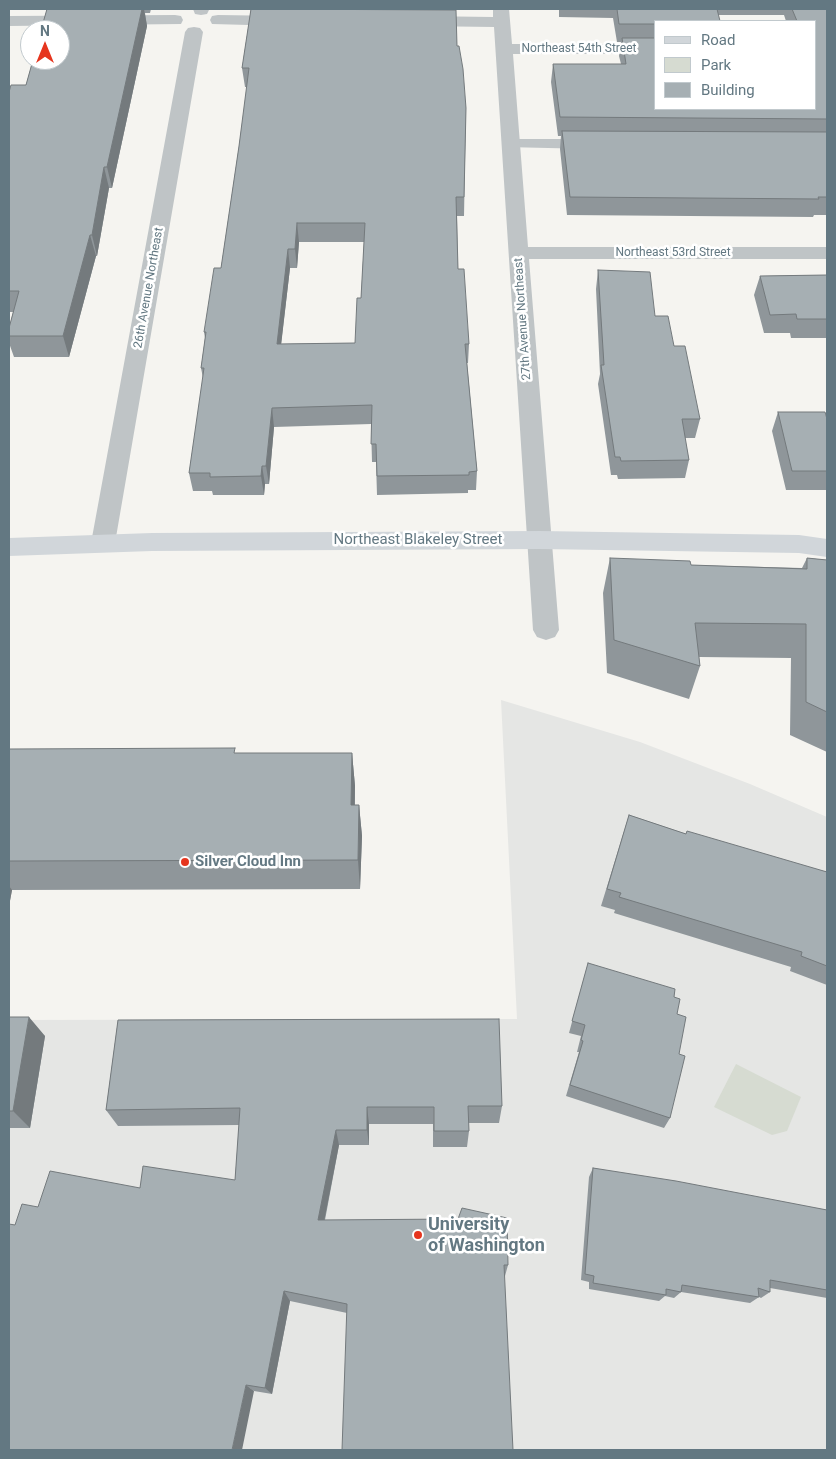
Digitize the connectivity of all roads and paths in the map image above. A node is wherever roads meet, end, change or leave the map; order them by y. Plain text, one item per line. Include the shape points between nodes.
1 (201, 9) edge
2 (501, 15) edge
3 (175, 20) junction
4 (218, 20) junction
5 (9, 21) edge
6 (306, 21) edge
7 (404, 21) edge
8 (194, 32) junction
9 (504, 49) junction
10 (654, 50) edge
11 (510, 144) junction
12 (603, 144) edge
13 (518, 252) junction
14 (827, 253) edge
15 (540, 540) junction
16 (103, 543) junction
17 (9, 547) edge
18 (827, 548) edge
19 (546, 630) dead end

1 - 3 street via 183,12
1 - 4 street via 211,12
2 - 7 street
2 - 9 street, 27th Avenue Northeast
3 - 5 street
3 - 8 street via 179,29
4 - 6 street
4 - 8 street via 210,29
8 - 16 street, 26th Avenue Northeast
9 - 10 street, Northeast 54th Street
9 - 11 street, 27th Avenue Northeast
11 - 12 lane
11 - 13 street, 27th Avenue Northeast
13 - 14 street, Northeast 53rd Street
13 - 15 street, 27th Avenue Northeast
15 - 16 main road, Northeast Blakeley Street
15 - 18 main road, Northeast Blakeley Street via 799,544
15 - 19 street, 27th Avenue Northeast
16 - 17 main road, Northeast Blakeley Street

